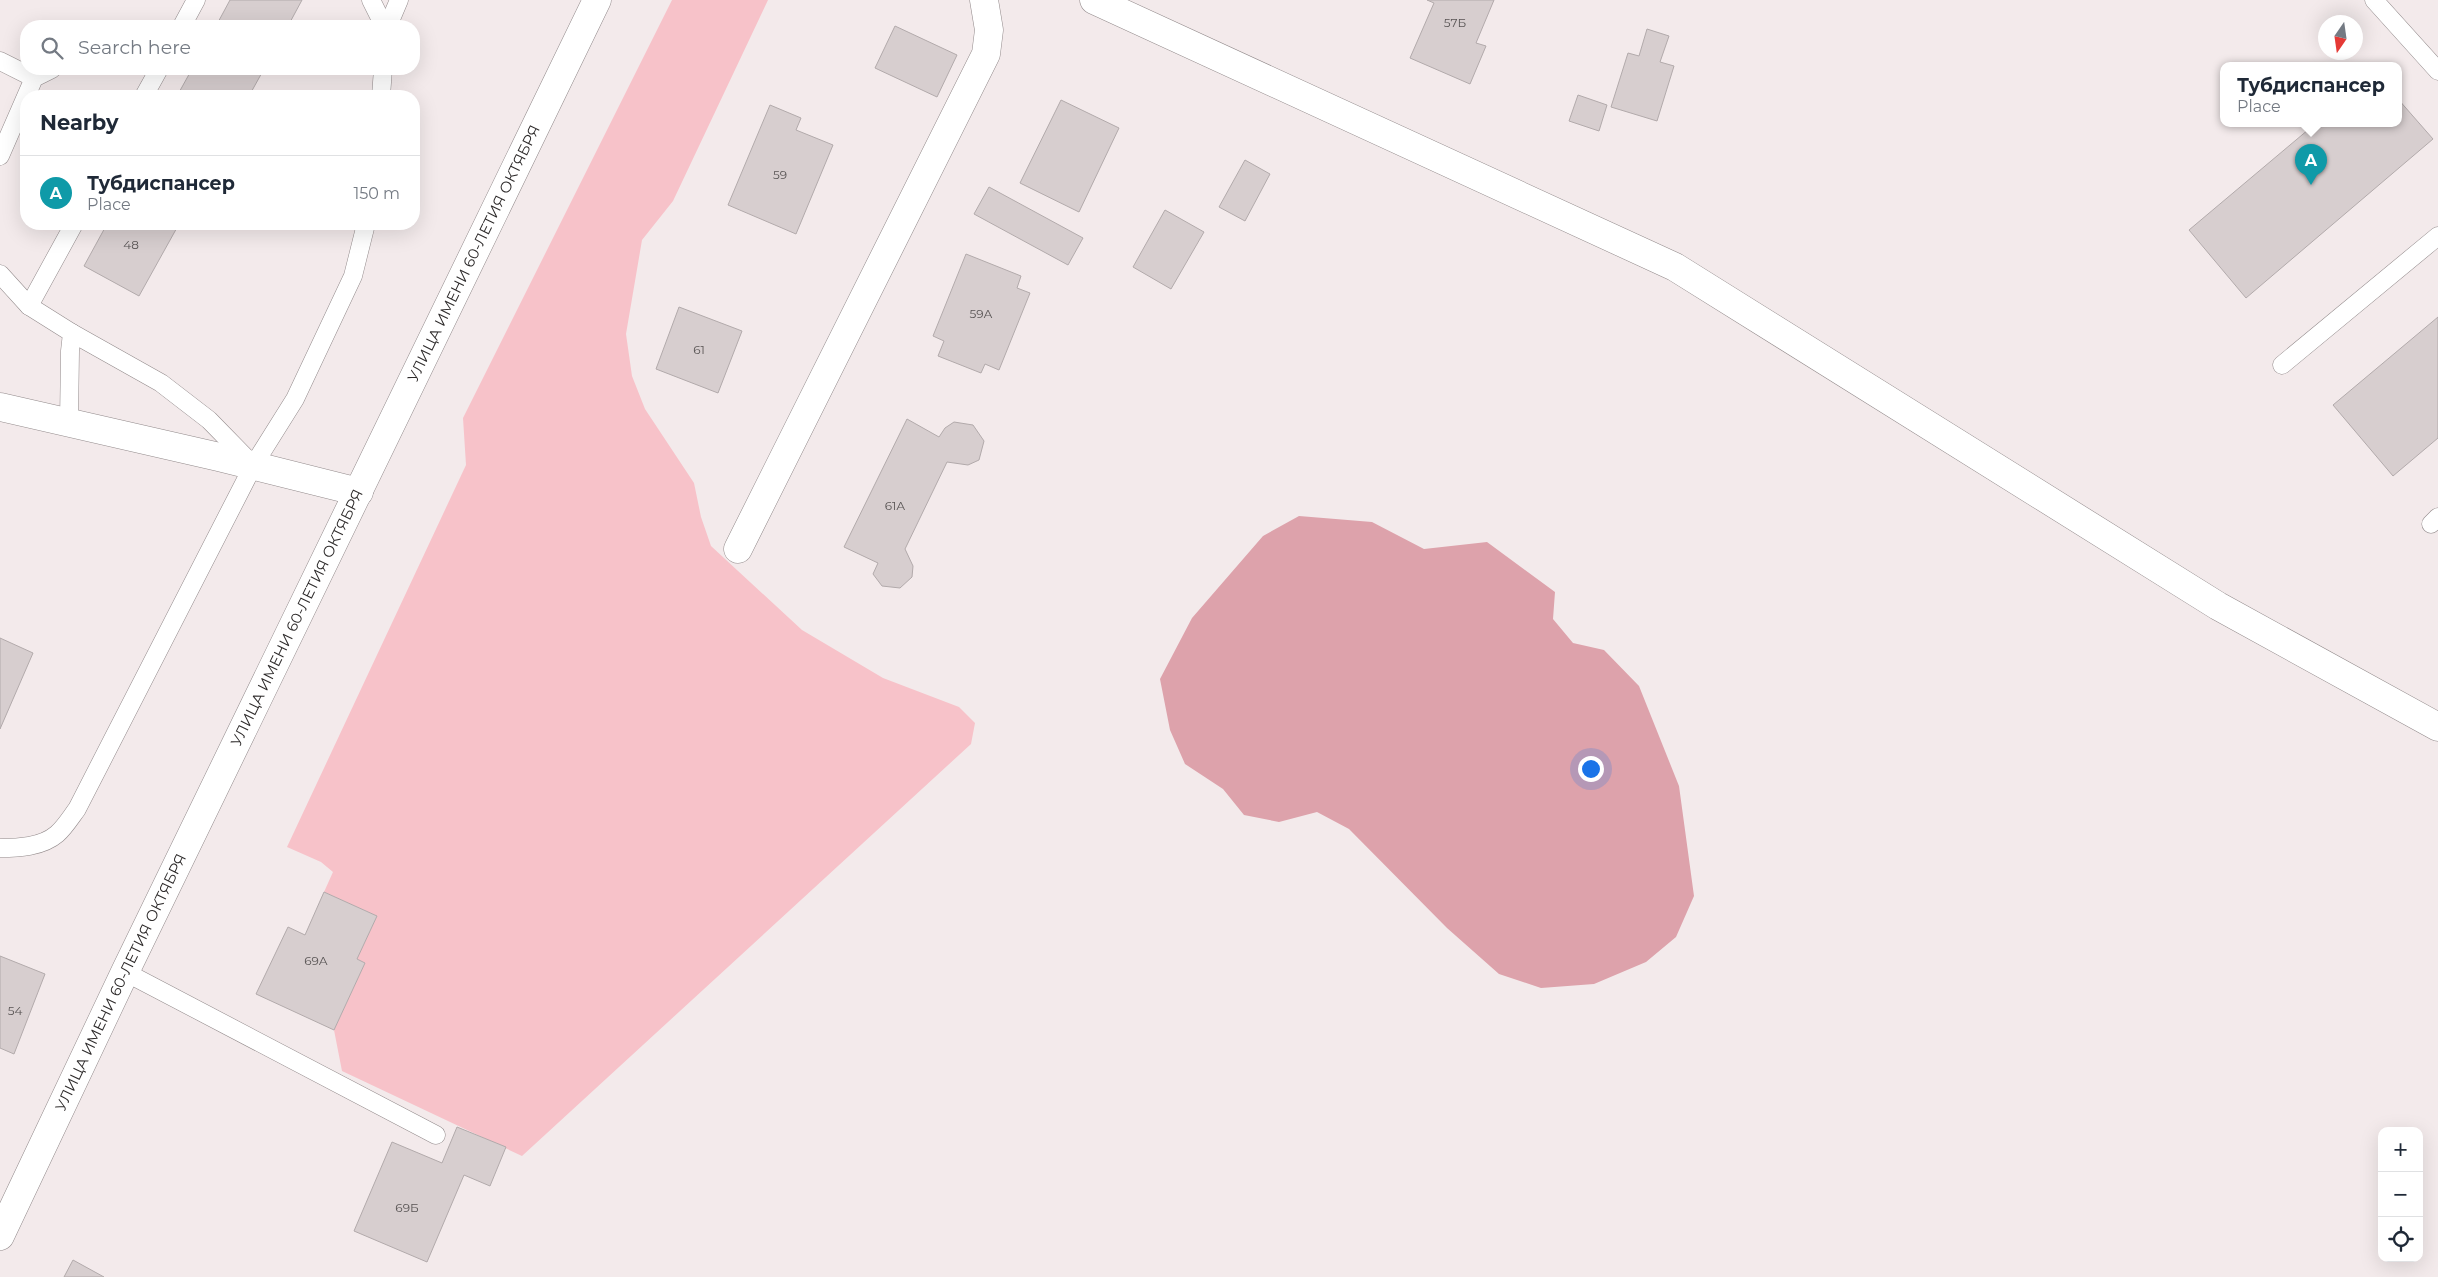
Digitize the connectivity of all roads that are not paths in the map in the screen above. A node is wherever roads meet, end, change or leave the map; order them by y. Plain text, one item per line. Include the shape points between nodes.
1 (196, 0) edge
2 (371, 0) edge
3 (399, 0) edge
4 (597, 0) edge
5 (984, 0) edge
6 (1094, 0) edge
7 (2374, 0) edge
8 (185, 20) edge
9 (381, 20) edge
10 (391, 20) edge
11 (0, 61) edge
12 (20, 71) edge
13 (2438, 71) edge
14 (28, 75) edge
15 (40, 75) edge
16 (156, 75) edge
17 (383, 75) edge
18 (34, 78) junction
19 (29, 90) edge
20 (147, 90) edge
21 (381, 90) edge
22 (20, 110) edge
23 (0, 156) edge
24 (71, 230) edge
25 (364, 230) edge
26 (2438, 236) edge
27 (0, 274) edge
28 (29, 306) junction
29 (72, 333) junction
30 (2282, 365) dead end
31 (0, 407) edge
32 (69, 422) junction
33 (253, 466) junction
34 (359, 492) junction
35 (738, 549) dead end
36 (2438, 727) edge
37 (0, 848) edge
38 (125, 972) junction
39 (436, 1135) dead end
40 (0, 1236) edge

1 - 8 lane
2 - 9 lane
3 - 10 lane
4 - 34 street, УЛИЦА ИМЕНИ 60-ЛЕТИЯ ОКТЯБРЯ
5 - 35 street via 989,30 986,54
6 - 36 street via 1675,267 2218,606
7 - 13 lane
11 - 12 lane
14 - 18 lane
15 - 18 lane
16 - 20 lane
17 - 21 lane
18 - 19 lane
22 - 23 lane
24 - 28 lane
25 - 33 lane via 353,276 296,399
26 - 30 lane
27 - 28 lane
28 - 29 lane
29 - 32 lane
29 - 33 lane via 161,383 209,420
31 - 32 street
32 - 33 street
33 - 34 street
33 - 37 lane via 77,809 57,834 42,842 19,848
34 - 38 street, УЛИЦА ИМЕНИ 60-ЛЕТИЯ ОКТЯБРЯ
38 - 39 lane
38 - 40 street, УЛИЦА ИМЕНИ 60-ЛЕТИЯ ОКТЯБРЯ

